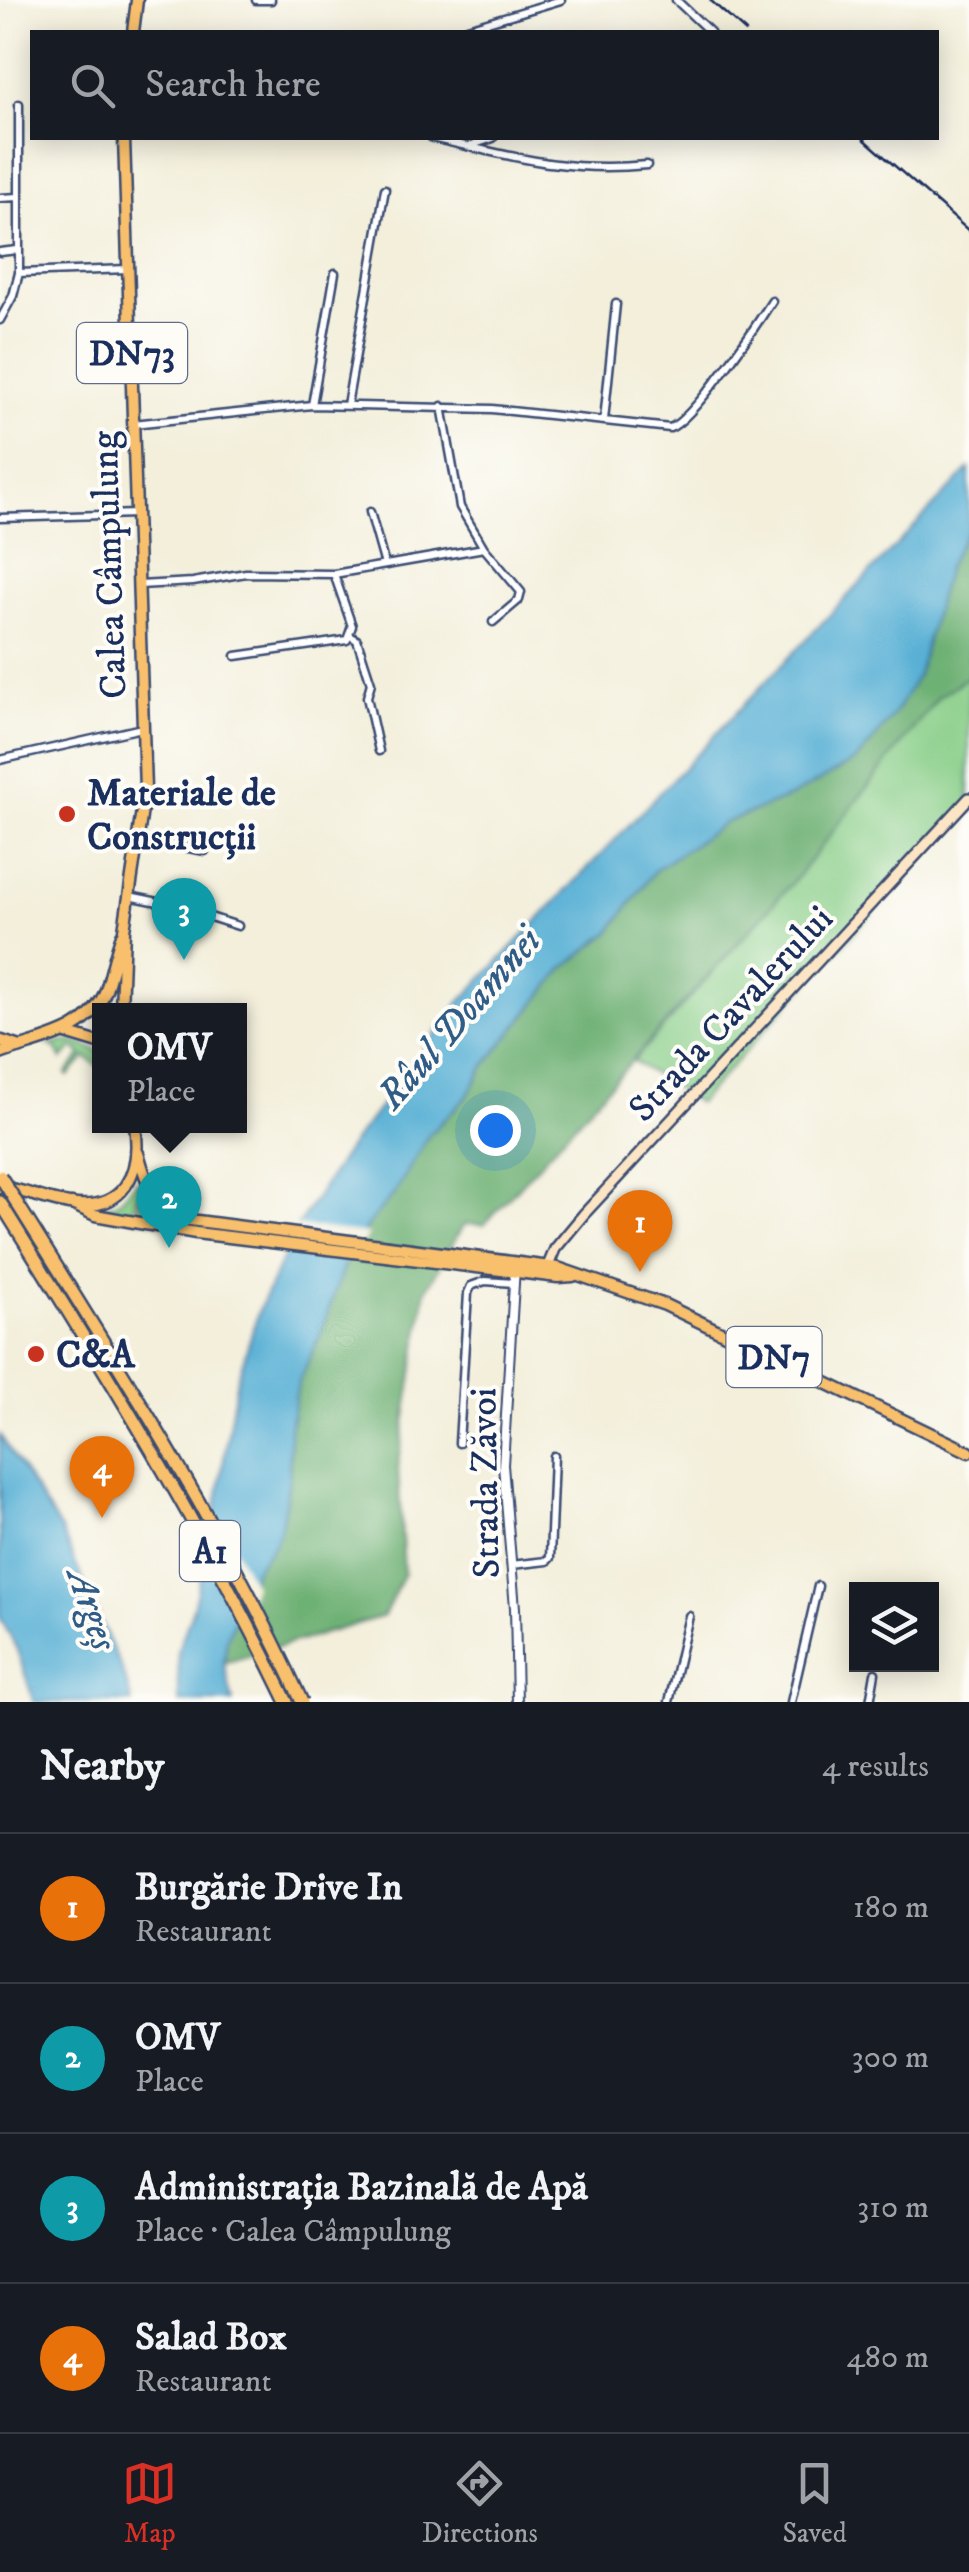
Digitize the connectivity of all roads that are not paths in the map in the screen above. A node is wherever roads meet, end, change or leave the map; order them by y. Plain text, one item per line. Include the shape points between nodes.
1 (137, 0) edge
2 (256, 0) edge
3 (271, 0) edge
4 (561, 0) edge
5 (676, 0) edge
6 (133, 30) edge
7 (461, 30) edge
8 (708, 30) edge
9 (19, 104) dead end
10 (124, 140) edge
11 (441, 140) edge
12 (487, 140) edge
13 (468, 146) junction
14 (646, 165) dead end
15 (384, 190) dead end
16 (18, 197) junction
17 (0, 198) edge
18 (17, 250) junction
19 (0, 252) edge
20 (128, 268) junction
21 (20, 273) junction
22 (335, 273) dead end
23 (772, 302) dead end
24 (616, 304) dead end
25 (0, 320) edge
26 (312, 405) junction
27 (347, 406) junction
28 (442, 406) junction
29 (604, 420) junction
30 (133, 424) junction
31 (370, 512) dead end
32 (137, 514) junction
33 (0, 518) edge
34 (484, 548) junction
35 (385, 565) junction
36 (334, 574) junction
37 (139, 585) junction
38 (493, 622) dead end
39 (350, 636) junction
40 (236, 656) dead end
41 (143, 727) junction
42 (379, 751) dead end
43 (0, 760) edge
44 (969, 798) edge
45 (139, 839) junction
46 (205, 851) dead end
47 (129, 896) junction
48 (238, 926) dead end
49 (124, 930) junction
50 (98, 1003) edge
51 (121, 1003) edge
52 (92, 1011) edge
53 (65, 1033) junction
54 (0, 1041) edge
55 (92, 1041) edge
56 (19, 1047) junction
57 (0, 1054) edge
58 (136, 1133) edge
59 (138, 1153) junction
60 (0, 1176) edge
61 (0, 1187) edge
62 (0, 1202) edge
63 (71, 1204) junction
64 (252, 1234) junction
65 (546, 1271) junction
66 (515, 1272) junction
67 (458, 1443) dead end
68 (969, 1452) edge
69 (554, 1456) dead end
70 (510, 1565) junction
71 (818, 1586) dead end
72 (689, 1616) dead end
73 (876, 1674) dead end
74 (287, 1702) edge
75 (302, 1702) edge
76 (517, 1702) edge
77 (669, 1702) edge
78 (791, 1702) edge
79 (870, 1702) edge

1 - 6 main road
2 - 3 street
4 - 7 street
5 - 8 street
9 - 16 street
10 - 20 main road, Calea Câmpulung / DN73
11 - 13 street
12 - 13 street
13 - 14 street via 564,168
15 - 27 street
16 - 17 street
16 - 18 street
18 - 19 street
18 - 21 street
20 - 21 street
20 - 30 main road, Calea Câmpulung / DN73
21 - 25 street
22 - 26 street
23 - 29 street via 676,426
24 - 29 street
26 - 27 street
26 - 30 street
27 - 28 street
28 - 29 street
28 - 34 street via 460,507
30 - 32 main road, Calea Câmpulung / DN73
31 - 35 street
32 - 33 street
32 - 37 main road, Calea Câmpulung / DN73
34 - 35 street
34 - 38 street via 522,594
35 - 36 street
36 - 37 street via 246,573
36 - 39 street
37 - 41 main road, Calea Câmpulung / DN73
39 - 40 street via 340,643
39 - 42 street via 371,683
41 - 43 street
41 - 45 main road, Calea Câmpulung / DN73
44 - 65 main road, Strada Cavalerului via 584,1214
45 - 46 street
45 - 47 main road, Calea Câmpulung / DN73
47 - 48 street
47 - 49 main road, Calea Câmpulung / DN73
49 - 50 main road, Calea Câmpulung
49 - 51 main road, Calea Câmpulung
52 - 53 main road, Calea Câmpulung
53 - 55 main road
53 - 56 main road, Calea Câmpulung
54 - 56 highway
56 - 57 main road, Calea Câmpulung
58 - 59 main road, DN7
59 - 63 main road, DN7 via 134,1173 114,1196
59 - 64 main road, DN7 via 152,1192 167,1210
60 - 75 highway, A1, bridge via 193,1492
61 - 63 main road, DN7
62 - 74 highway, A1 via 177,1491
63 - 64 main road, DN7 via 114,1219
64 - 66 main road, DN7
65 - 66 main road, DN7
65 - 68 main road, DN7 via 666,1305
66 - 67 street via 471,1286 468,1293
66 - 70 street, Strada Zăvoi via 502,1466
69 - 70 street via 550,1558
70 - 76 street, Strada Zăvoi
71 - 78 street
72 - 77 street
73 - 79 street

